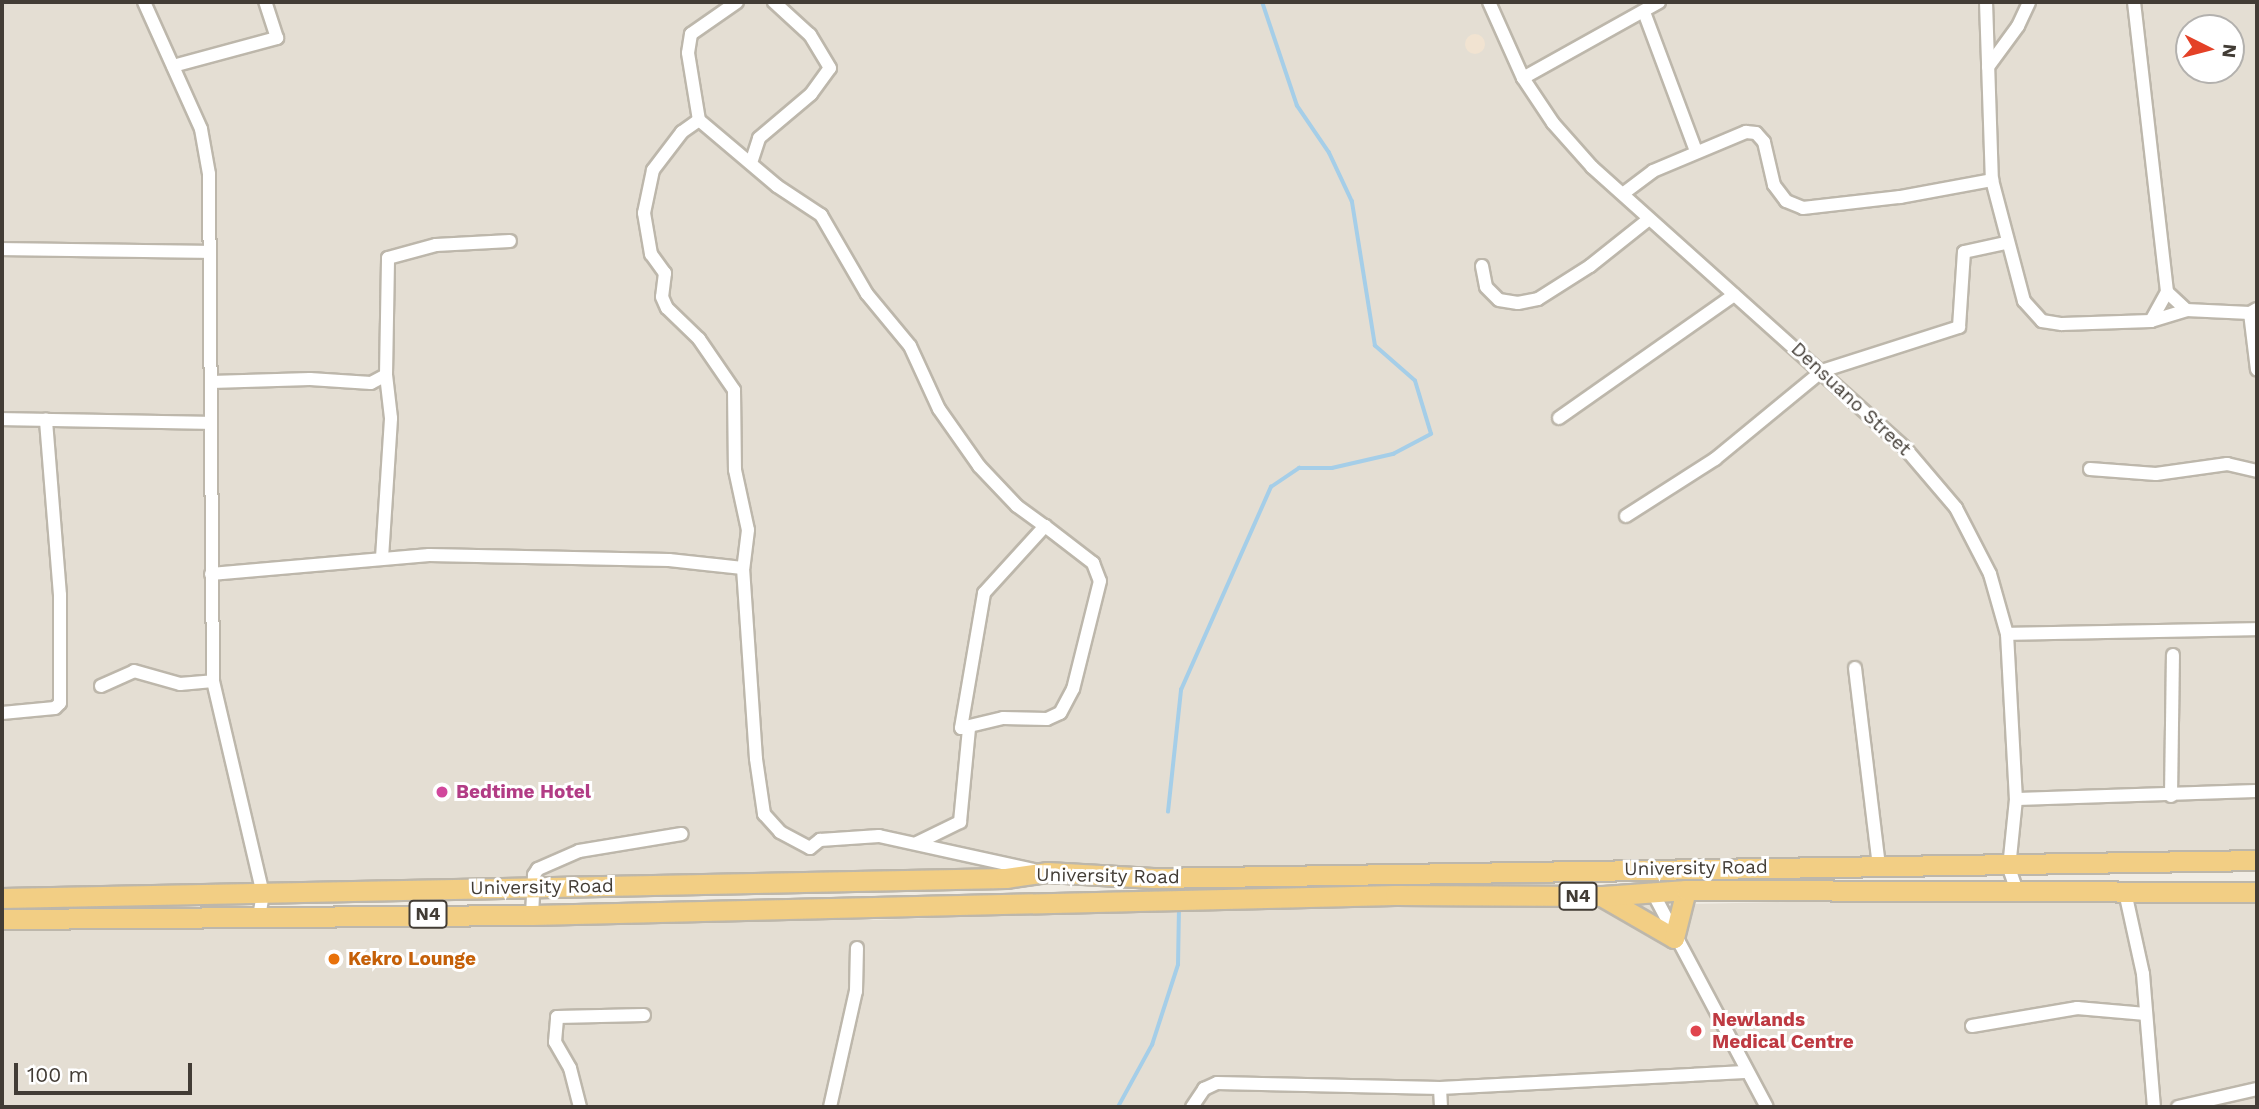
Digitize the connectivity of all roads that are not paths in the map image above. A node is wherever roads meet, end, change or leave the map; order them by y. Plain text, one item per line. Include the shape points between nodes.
1 (145, 2) edge
2 (265, 2) edge
3 (737, 2) edge
4 (774, 2) edge
5 (1489, 2) edge
6 (1659, 2) edge
7 (1986, 2) edge
8 (2029, 2) edge
9 (2134, 2) edge
10 (1644, 12) junction
11 (173, 66) junction
12 (1986, 70) junction
13 (1522, 78) junction
14 (699, 120) junction
15 (1696, 151) junction
16 (751, 163) junction
17 (1992, 180) junction
18 (1624, 193) junction
19 (1649, 219) junction
20 (510, 242) dead end
21 (2006, 243) junction
22 (2, 249) edge
23 (210, 252) junction
24 (1482, 266) dead end
25 (2167, 292) junction
26 (1734, 295) junction
27 (2186, 310) junction
28 (2254, 311) edge
29 (2151, 321) junction
30 (2257, 370) edge
31 (1822, 371) junction
32 (386, 375) junction
33 (211, 382) junction
34 (1559, 418) dead end
35 (2, 419) edge
36 (46, 420) junction
37 (210, 423) junction
38 (2090, 469) dead end
39 (2257, 471) edge
40 (1626, 516) dead end
41 (1045, 526) junction
42 (382, 558) junction
43 (743, 568) junction
44 (211, 574) junction
45 (2257, 629) edge
46 (2007, 634) junction
47 (2173, 655) dead end
48 (1855, 668) dead end
49 (213, 681) junction
50 (101, 686) dead end
51 (2, 713) edge
52 (969, 728) junction
53 (2257, 790) edge
54 (2171, 796) junction
55 (2016, 799) junction
56 (682, 834) dead end
57 (917, 844) junction
58 (2257, 860) edge
59 (1879, 866) junction
60 (2009, 868) junction
61 (1047, 873) junction
62 (532, 888) junction
63 (2016, 888) junction
64 (1686, 890) junction
65 (1653, 892) junction
66 (2125, 892) junction
67 (2257, 892) edge
68 (263, 894) junction
69 (1602, 896) junction
70 (2, 898) edge
71 (532, 915) junction
72 (259, 917) junction
73 (2, 919) edge
74 (1674, 938) junction
75 (857, 948) dead end
76 (2146, 1014) junction
77 (644, 1016) dead end
78 (1972, 1026) dead end
79 (1745, 1072) junction
80 (1440, 1088) junction
81 (2257, 1089) edge
82 (580, 1107) edge
83 (830, 1107) edge
84 (1192, 1107) edge
85 (1441, 1107) edge
86 (1767, 1107) edge
87 (2154, 1107) edge
88 (2178, 1107) edge

1 - 11 street
2 - 11 street via 277,38
3 - 14 street via 691,34 688,53
4 - 16 street via 810,35 830,68 811,94 759,138
5 - 13 street, Densuano Street
6 - 10 street
7 - 12 street
8 - 12 street via 2018,26
9 - 25 street
10 - 13 street
10 - 15 street
11 - 23 street via 201,129 209,174
12 - 17 street via 1992,98
13 - 18 street, Densuano Street via 1592,167
14 - 16 street
14 - 43 street via 682,132 653,170 644,213 651,254 665,273 662,297 667,308 699,339 734,390 735,470 748,530
15 - 17 street via 1756,132 1770,155 1774,185 1786,201 1803,208
15 - 18 street via 1653,171
16 - 41 street via 821,215 867,294 910,346 939,409 979,466 1017,506
17 - 21 street
18 - 19 street, Densuano Street
19 - 24 street via 1538,299 1499,300 1486,288
19 - 26 street, Densuano Street
20 - 32 street via 436,245 388,258
21 - 29 street via 2024,301 2042,321
21 - 31 street via 1964,252 1959,327
22 - 23 street
23 - 33 street
25 - 27 street
25 - 29 street
26 - 31 street, Densuano Street
26 - 34 street
27 - 28 street
27 - 29 street
28 - 30 street
31 - 40 street via 1715,459
31 - 46 street, Densuano Street via 1905,448 1956,508 1990,574
32 - 33 street via 371,383 310,379
32 - 42 street via 391,418
33 - 37 street
35 - 36 street
36 - 37 street
36 - 51 street via 61,595 60,702 55,708
37 - 44 street
38 - 39 street via 2155,474 2227,464
41 - 52 street via 985,593 961,728
41 - 52 street via 1093,563 1100,581 1073,689 1060,713 1047,719 1003,718
42 - 43 street via 534,555
42 - 44 street
43 - 57 street via 749,690 764,814 795,844 810,848 820,840 857,837
44 - 49 street
45 - 46 street
46 - 55 street, Densuano Street
47 - 54 street
48 - 59 street
49 - 50 street via 180,684 134,671
49 - 68 street
52 - 57 street via 960,822
53 - 54 street
54 - 55 street
55 - 60 street, Densuano Street
56 - 62 street via 579,851 535,872
57 - 61 street
58 - 60 highway, University Road / N4
59 - 60 highway, University Road / N4
59 - 61 highway, University Road / N4 via 1153,878
60 - 63 street, Densuano Street
61 - 62 highway, University Road / N4
62 - 68 highway, University Road / N4
62 - 71 street
63 - 64 highway, University Road / N4
63 - 66 highway, University Road / N4
64 - 65 highway, University Road / N4
64 - 74 highway
65 - 69 highway, University Road / N4
65 - 74 street
66 - 67 highway, University Road / N4
66 - 76 street
68 - 70 highway, University Road / N4
68 - 72 street
69 - 71 highway, University Road / N4 via 898,904
69 - 74 highway
71 - 72 highway, University Road / N4
72 - 73 highway, University Road / N4
74 - 79 street
75 - 83 street via 856,991
76 - 78 street via 2077,1008
76 - 87 street
77 - 82 street via 556,1017 555,1042 570,1068
79 - 80 street
79 - 86 street
80 - 84 street via 1217,1083 1204,1089
80 - 85 street
81 - 88 street

